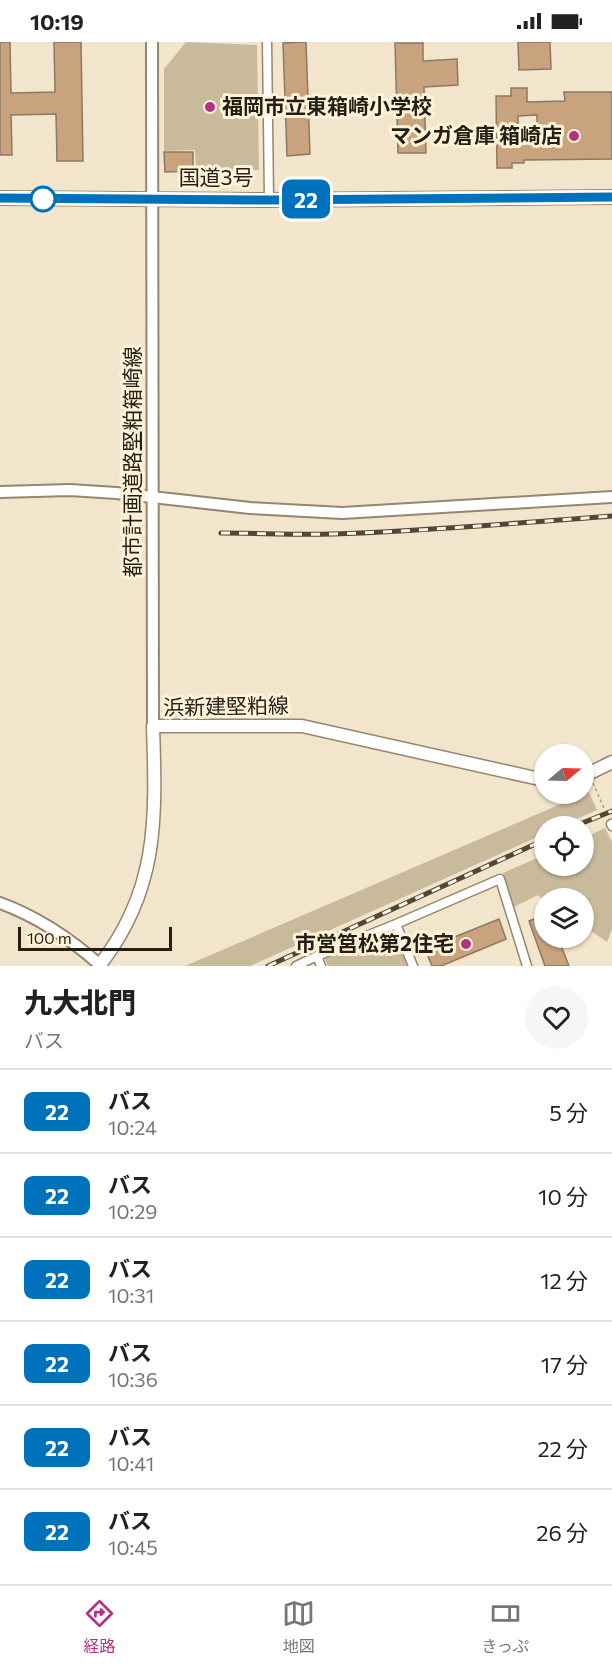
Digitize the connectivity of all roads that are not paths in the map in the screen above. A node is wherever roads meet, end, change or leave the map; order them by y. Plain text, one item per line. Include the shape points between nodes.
1 (152, 42) edge
2 (267, 42) edge
3 (612, 197) edge
4 (0, 198) edge
5 (152, 199) junction
6 (269, 200) junction
7 (0, 492) edge
8 (152, 497) junction
9 (612, 497) edge
10 (153, 726) junction
11 (612, 762) edge
12 (594, 771) edge
13 (534, 778) edge
14 (0, 903) edge
15 (396, 924) junction
16 (316, 956) junction
17 (100, 966) edge
18 (296, 966) edge
19 (321, 966) edge
20 (413, 966) edge
21 (527, 966) edge

1 - 5 street, 都市計画道路堅粕箱崎線
2 - 6 street
3 - 6 highway, 国道3号
4 - 5 highway, 国道3号
5 - 6 highway, 国道3号
5 - 8 street, 都市計画道路堅粕箱崎線
7 - 8 street via 70,490
8 - 9 street via 342,513
8 - 10 street, 都市計画道路堅粕箱崎線
10 - 13 main road, 浜新建堅粕線 via 302,726
10 - 17 main road, 浜新建堅粕線 via 154,817 148,866 124,929
11 - 12 main road
14 - 17 street via 48,926
15 - 16 street
15 - 20 street
15 - 21 street via 500,879
16 - 18 street
16 - 19 street

